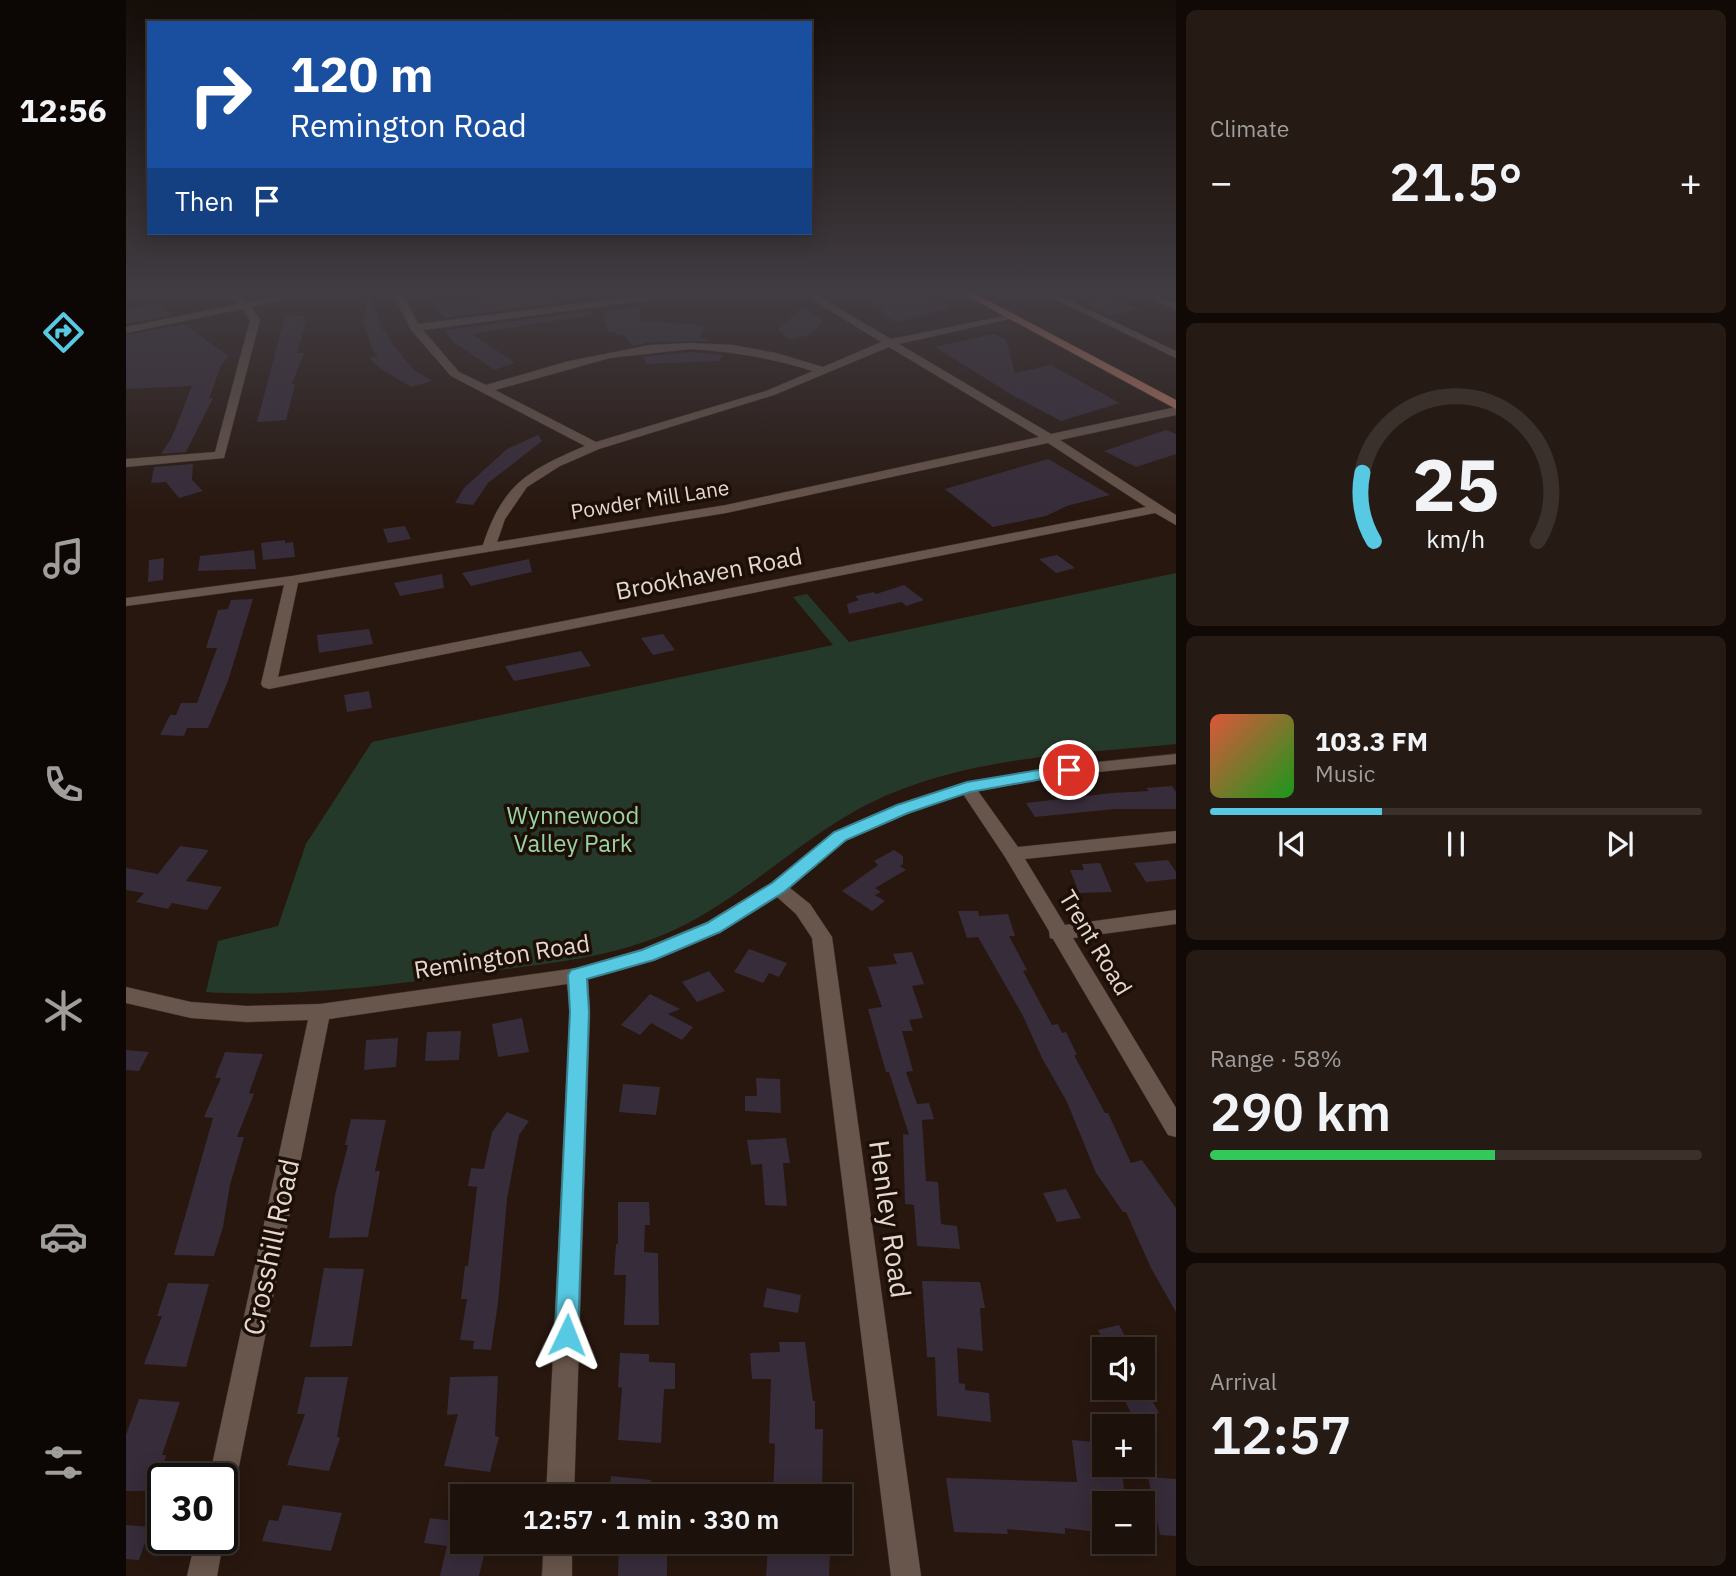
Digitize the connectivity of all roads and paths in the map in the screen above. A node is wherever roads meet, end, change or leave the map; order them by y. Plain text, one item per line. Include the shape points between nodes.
1 (243, 366) edge
2 (448, 366) edge
3 (559, 366) edge
4 (807, 366) edge
5 (833, 366) edge
6 (930, 366) edge
7 (1102, 366) edge
8 (822, 370) junction
9 (482, 390) junction
10 (1176, 405) edge
11 (1176, 411) edge
12 (1052, 440) junction
13 (594, 446) junction
14 (126, 463) edge
15 (1157, 509) junction
16 (1176, 521) edge
17 (489, 547) junction
18 (292, 580) junction
19 (126, 602) edge
20 (1176, 759) edge
21 (967, 787) junction
22 (1176, 837) edge
23 (1013, 854) junction
24 (778, 888) junction
25 (1176, 916) edge
26 (1057, 933) junction
27 (577, 975) junction
28 (126, 995) edge
29 (320, 1012) junction
30 (1176, 1128) edge
31 (226, 1463) edge
32 (560, 1484) edge
33 (207, 1554) edge
34 (558, 1554) edge
35 (202, 1576) edge
36 (557, 1576) edge
37 (906, 1576) edge

1 - 14 street via 220,456
2 - 9 street
3 - 9 street
4 - 8 street
5 - 8 street
6 - 12 street
7 - 10 main road
8 - 13 street via 770,393
9 - 13 street
11 - 12 street, Powder Mill Lane
12 - 15 street
12 - 17 street, Powder Mill Lane via 726,509
13 - 17 street via 523,484 498,519
15 - 16 street
15 - 18 street, Brookhaven Road via 269,684
17 - 18 street, Powder Mill Lane
18 - 19 street, Powder Mill Lane
20 - 21 street, Remington Road
21 - 23 street, Trent Road
21 - 24 street, Remington Road via 840,836
22 - 23 street
23 - 26 street, Trent Road
24 - 27 street, Remington Road via 714,928 648,955
24 - 37 street, Henley Road via 803,909 822,937
25 - 26 street
26 - 30 street, Trent Road
27 - 29 street, Remington Road
27 - 32 street via 580,1012
28 - 29 street, Remington Road via 191,1010
29 - 31 street, Crosshill Road
33 - 35 street
34 - 36 street

